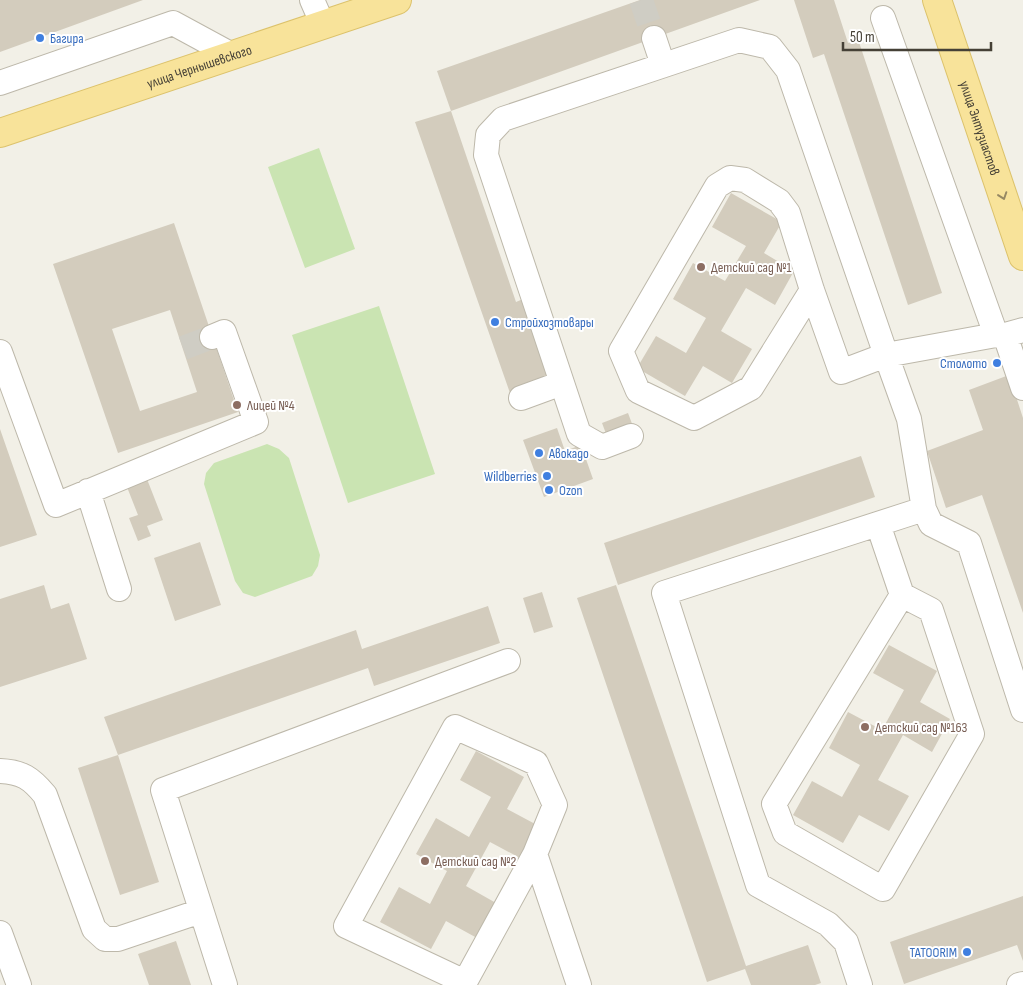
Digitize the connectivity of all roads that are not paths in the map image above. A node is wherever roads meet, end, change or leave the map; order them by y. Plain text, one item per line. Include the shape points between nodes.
1 (312, 0) edge
2 (398, 0) edge
3 (937, 0) edge
4 (955, 0) edge
5 (883, 18) dead end
6 (323, 25) junction
7 (654, 38) tunnel mouth
8 (232, 56) junction
9 (663, 65) junction
10 (0, 83) edge
11 (0, 133) edge
12 (1023, 201) edge
13 (1023, 256) edge
14 (812, 290) junction
15 (1008, 334) edge
16 (212, 337) tunnel mouth
17 (0, 352) edge
18 (886, 355) junction
19 (562, 383) junction
20 (1023, 388) edge
21 (520, 398) dead end
22 (631, 436) dead end
23 (88, 491) junction
24 (924, 509) junction
25 (878, 524) junction
26 (119, 588) dead end
27 (902, 595) junction
28 (508, 661) dead end
29 (1023, 710) edge
30 (0, 771) edge
31 (535, 854) junction
32 (201, 911) junction
33 (0, 932) edge
34 (1023, 984) edge
35 (19, 985) edge
36 (225, 985) edge
37 (579, 985) edge
38 (860, 985) edge
39 (1019, 985) edge

1 - 6 lane
2 - 6 main road, улица Чернышевского
3 -> 13 main road, улица Энтузиастов
4 - 12 main road, улица Энтузиастов
5 - 15 lane
6 - 8 main road, улица Чернышевского
7 - 9 lane
8 - 10 lane via 173,23
8 - 11 main road, улица Чернышевского
9 - 18 lane via 739,40 770,47 788,70
9 - 19 lane via 503,120 488,135 486,156
14 - 14 lane via 788,212 780,201 744,180 730,178 717,186 621,351 638,391 694,418 751,388
14 - 18 lane via 841,372
15 - 18 lane
15 - 20 lane
16 - 23 lane via 224,332 256,422
17 - 23 lane via 56,505
18 - 24 lane via 909,419
19 - 21 lane
19 - 22 lane via 579,434 602,447
23 - 26 lane
24 - 25 lane
24 - 29 lane via 931,524 969,543
25 - 27 lane
25 - 38 lane via 664,593 758,884 828,924 846,942
27 - 27 lane via 774,804 785,833 883,889 972,734 931,610
28 - 32 lane via 163,790
30 - 32 lane via 32,780 45,794 94,929 105,939 118,939
31 - 31 lane via 556,806 536,763 455,727 346,926 465,982
31 - 37 lane
32 - 36 lane
33 - 35 lane
34 - 39 lane

